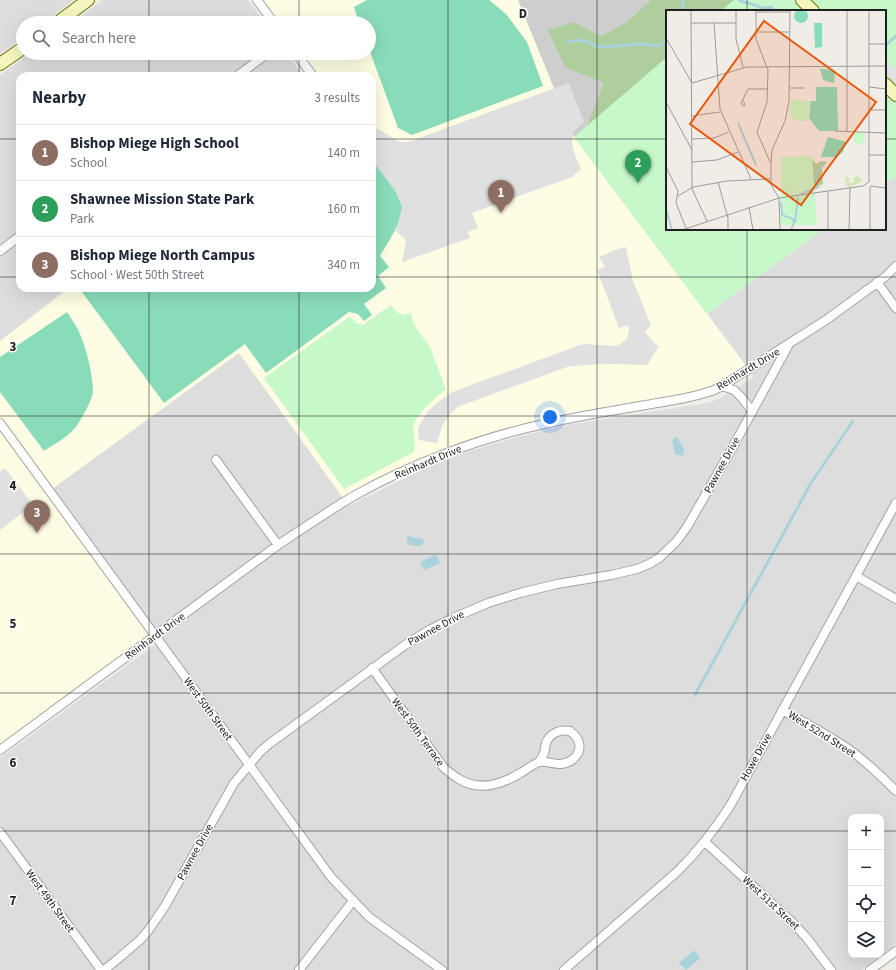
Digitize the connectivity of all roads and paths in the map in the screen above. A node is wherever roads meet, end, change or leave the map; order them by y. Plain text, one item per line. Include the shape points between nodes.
1 (257, 0) edge
2 (802, 0) edge
3 (81, 2) edge
4 (812, 10) edge
5 (65, 16) edge
6 (269, 16) edge
7 (16, 53) edge
8 (259, 60) edge
9 (301, 60) edge
10 (0, 64) edge
11 (242, 72) edge
12 (310, 72) edge
13 (886, 85) edge
14 (896, 95) edge
15 (16, 239) edge
16 (0, 250) edge
17 (896, 266) edge
18 (877, 282) junction
19 (896, 308) edge
20 (789, 344) junction
21 (722, 386) junction
22 (752, 411) junction
23 (0, 423) edge
24 (216, 460) dead end
25 (896, 503) edge
26 (278, 546) junction
27 (856, 576) junction
28 (896, 599) edge
29 (156, 636) junction
30 (372, 668) junction
31 (782, 710) junction
32 (0, 750) edge
33 (540, 762) junction
34 (249, 765) junction
35 (896, 791) edge
36 (0, 832) edge
37 (704, 842) junction
38 (353, 901) junction
39 (896, 951) edge
40 (100, 970) edge
41 (104, 970) edge
42 (300, 970) edge
43 (442, 970) edge
44 (564, 970) edge
45 (831, 970) edge
46 (870, 970) edge

1 - 6 street
2 - 4 main road
3 - 5 main road
7 - 10 main road
8 - 11 street
9 - 12 street
13 - 14 main road
15 - 16 street
17 - 18 street, Reinhardt Drive
18 - 19 street
18 - 20 street, Reinhardt Drive
20 - 21 street, Reinhardt Drive
20 - 22 street, Pawnee Drive
21 - 22 street via 734,390
21 - 26 street, Reinhardt Drive via 709,392 682,398 542,424 456,449 418,464 353,497
22 - 30 street, Pawnee Drive via 687,527 659,558 637,569 557,584 488,603 431,629
23 - 29 street, West 50th Street
24 - 26 street
25 - 27 street, Howe Drive
26 - 29 street, Reinhardt Drive
27 - 28 street
27 - 31 street, Howe Drive
29 - 32 street, Reinhardt Drive
29 - 34 street, West 50th Street
30 - 33 street, West 50th Terrace via 444,768 459,780 472,785 498,784
30 - 34 street, Pawnee Drive via 269,744
31 - 35 street, West 52nd Street via 849,749
31 - 37 street, Howe Drive via 730,806
33 - 33 street via 560,764 574,759 579,752 575,736 570,731 557,731 546,744
34 - 38 street, West 50th Street via 318,860
34 - 41 street, Pawnee Drive via 234,783 165,906 140,940
36 - 40 street, West 49th Street
37 - 44 street, Howe Drive via 678,870
37 - 45 street, West 51st Street via 790,920
38 - 42 street
38 - 43 street, West 50th Street via 369,916
39 - 46 street

